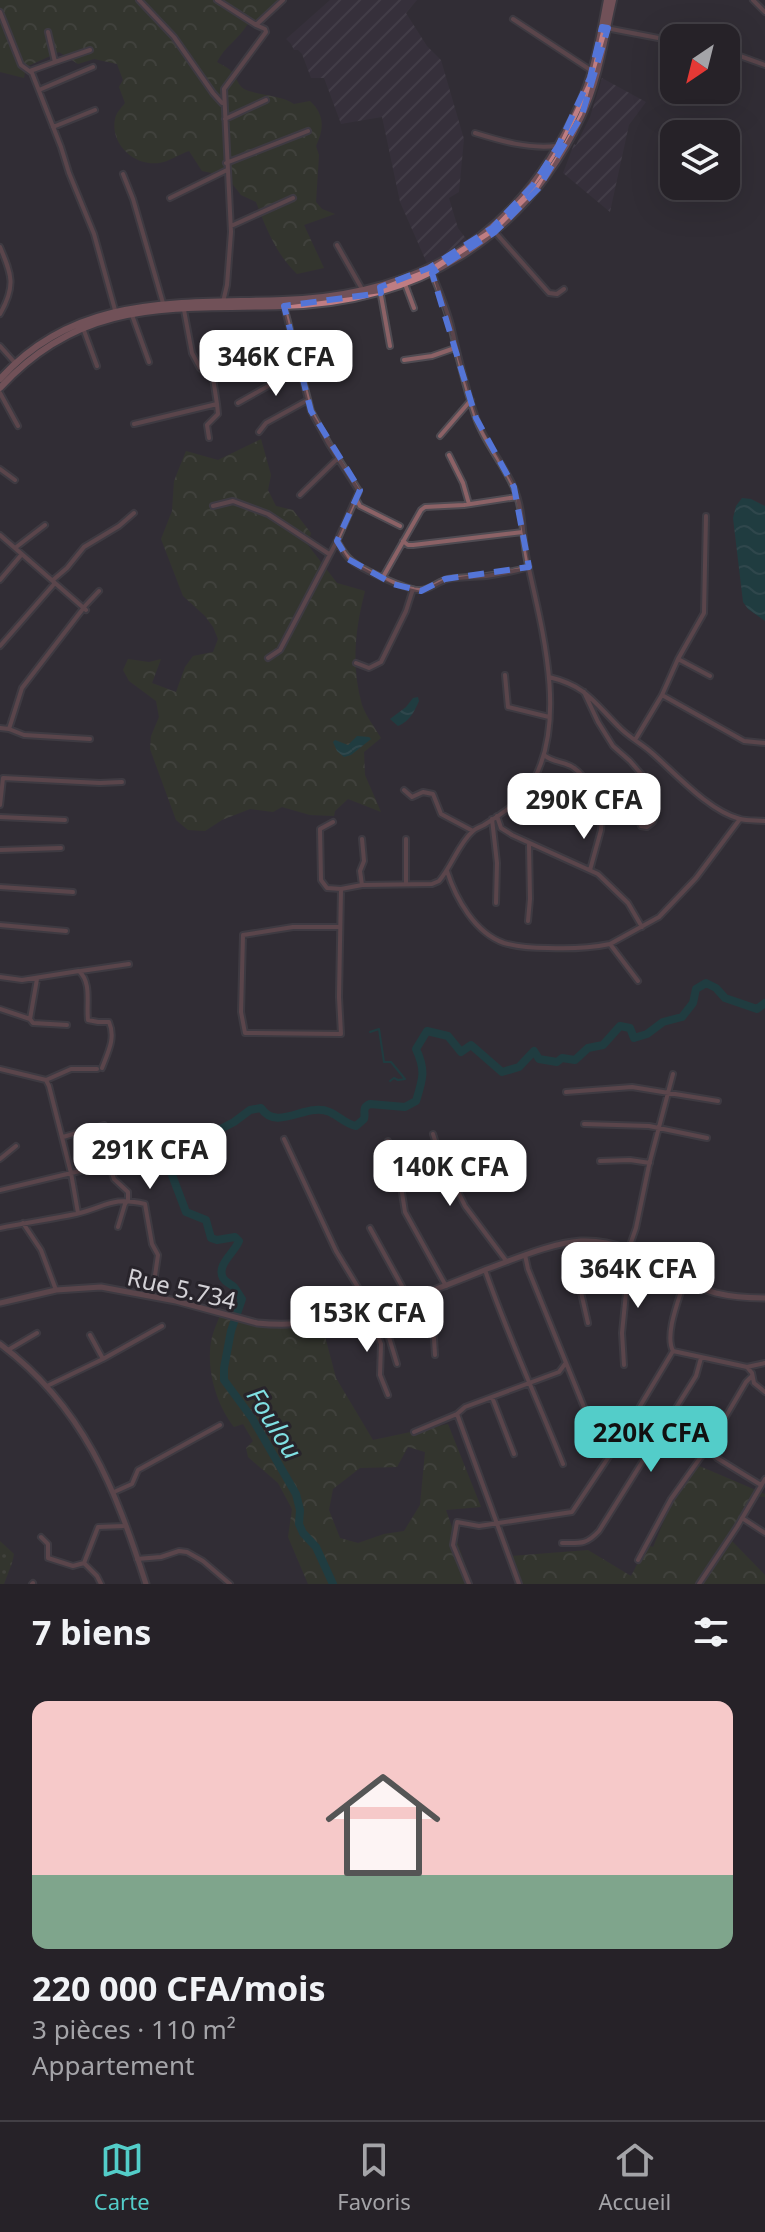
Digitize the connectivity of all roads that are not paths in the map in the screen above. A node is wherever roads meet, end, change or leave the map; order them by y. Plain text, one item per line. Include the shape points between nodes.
1 (139, 0) edge
2 (217, 0) edge
3 (283, 0) edge
4 (610, 0) edge
5 (753, 0) edge
6 (0, 12) edge
7 (765, 12) edge
8 (513, 19) dead end
9 (256, 25) junction
10 (605, 28) junction
11 (48, 32) dead end
12 (660, 38) edge
13 (90, 50) dead end
14 (740, 56) edge
15 (55, 62) junction
16 (765, 65) edge
17 (93, 67) dead end
18 (30, 71) junction
19 (592, 71) junction
20 (39, 90) junction
21 (266, 100) dead end
22 (224, 104) junction
23 (95, 110) dead end
24 (225, 119) junction
25 (53, 127) junction
26 (308, 131) dead end
27 (475, 133) dead end
28 (558, 146) junction
29 (226, 163) junction
30 (227, 170) junction
31 (123, 174) dead end
32 (170, 198) dead end
33 (293, 198) dead end
34 (231, 226) junction
35 (495, 232) junction
36 (337, 245) dead end
37 (0, 247) edge
38 (432, 273) junction
39 (405, 284) junction
40 (564, 289) dead end
41 (380, 290) junction
42 (363, 291) junction
43 (223, 302) junction
44 (163, 303) junction
45 (284, 306) junction
46 (184, 307) junction
47 (414, 308) dead end
48 (115, 310) junction
49 (131, 313) junction
50 (0, 314) edge
51 (83, 328) junction
52 (0, 346) edge
53 (390, 346) dead end
54 (455, 348) junction
55 (404, 360) dead end
56 (149, 362) dead end
57 (16, 364) junction
58 (97, 366) dead end
59 (300, 368) junction
60 (0, 379) edge
61 (0, 390) edge
62 (471, 400) junction
63 (308, 401) junction
64 (238, 403) dead end
65 (217, 404) junction
66 (134, 424) dead end
67 (18, 426) dead end
68 (259, 432) dead end
69 (440, 436) dead end
70 (209, 438) dead end
71 (449, 455) dead end
72 (338, 458) junction
73 (0, 469) edge
74 (15, 480) dead end
75 (300, 495) dead end
76 (517, 497) junction
77 (356, 499) junction
78 (469, 504) junction
79 (213, 506) dead end
80 (134, 513) dead end
81 (706, 516) dead end
82 (45, 525) dead end
83 (400, 526) dead end
84 (523, 532) junction
85 (0, 535) edge
86 (337, 541) junction
87 (403, 541) junction
88 (15, 548) junction
89 (22, 554) junction
90 (329, 554) junction
91 (529, 567) junction
92 (383, 577) junction
93 (0, 580) edge
94 (54, 582) junction
95 (413, 589) junction
96 (99, 591) dead end
97 (84, 609) junction
98 (0, 646) edge
99 (268, 658) dead end
100 (678, 659) junction
101 (356, 663) dead end
102 (505, 675) dead end
103 (710, 676) dead end
104 (549, 677) junction
105 (584, 692) junction
106 (662, 695) junction
107 (549, 717) junction
108 (0, 728) edge
109 (9, 729) junction
110 (90, 739) dead end
111 (635, 740) junction
112 (765, 743) edge
113 (544, 755) junction
114 (122, 782) dead end
115 (404, 790) dead end
116 (0, 805) edge
117 (602, 816) junction
118 (0, 817) edge
119 (495, 818) junction
120 (740, 819) junction
121 (65, 820) dead end
122 (765, 821) edge
123 (333, 822) dead end
124 (473, 831) junction
125 (362, 839) dead end
126 (406, 839) dead end
127 (529, 844) junction
128 (61, 848) dead end
129 (0, 850) edge
130 (590, 870) junction
131 (447, 871) junction
132 (406, 883) junction
133 (362, 885) junction
134 (0, 887) edge
135 (341, 889) junction
136 (73, 892) dead end
137 (496, 903) dead end
138 (528, 921) dead end
139 (0, 925) edge
140 (340, 927) junction
141 (642, 927) junction
142 (66, 931) dead end
143 (610, 944) junction
144 (129, 964) dead end
145 (79, 971) junction
146 (0, 977) edge
147 (37, 979) junction
148 (638, 981) dead end
149 (0, 1009) edge
150 (30, 1019) junction
151 (67, 1025) dead end
152 (0, 1069) edge
153 (673, 1074) dead end
154 (46, 1080) junction
155 (566, 1092) dead end
156 (668, 1092) junction
157 (718, 1101) dead end
158 (584, 1124) dead end
159 (659, 1128) junction
160 (433, 1134) dead end
161 (63, 1137) junction
162 (707, 1138) dead end
163 (284, 1139) dead end
164 (388, 1141) dead end
165 (16, 1146) dead end
166 (0, 1159) edge
167 (600, 1161) dead end
168 (650, 1163) junction
169 (109, 1164) junction
170 (71, 1173) junction
171 (0, 1190) edge
172 (128, 1200) junction
173 (78, 1213) junction
174 (23, 1223) junction
175 (118, 1227) dead end
176 (0, 1228) edge
177 (370, 1228) dead end
178 (573, 1242) junction
179 (629, 1248) junction
180 (638, 1253) junction
181 (525, 1255) junction
182 (507, 1262) junction
183 (485, 1270) junction
184 (685, 1279) junction
185 (446, 1286) junction
186 (56, 1290) junction
187 (431, 1291) junction
188 (152, 1296) junction
189 (765, 1298) edge
190 (409, 1300) junction
191 (0, 1305) edge
192 (382, 1309) junction
193 (373, 1312) junction
194 (588, 1323) dead end
195 (162, 1326) dead end
196 (37, 1333) dead end
197 (90, 1335) dead end
198 (0, 1344) edge
199 (8, 1350) junction
200 (673, 1351) junction
201 (435, 1355) dead end
202 (701, 1358) junction
203 (103, 1359) junction
204 (765, 1363) edge
205 (397, 1364) dead end
206 (565, 1364) junction
207 (624, 1365) dead end
208 (747, 1367) junction
209 (752, 1376) junction
210 (531, 1383) junction
211 (47, 1386) junction
212 (765, 1392) edge
213 (388, 1395) dead end
214 (492, 1397) junction
215 (457, 1414) junction
216 (220, 1425) dead end
217 (592, 1427) dead end
218 (414, 1432) dead end
219 (708, 1447) junction
220 (514, 1454) dead end
221 (563, 1464) dead end
222 (765, 1479) edge
223 (761, 1485) junction
224 (114, 1492) junction
225 (742, 1518) junction
226 (498, 1523) junction
227 (125, 1526) junction
228 (765, 1533) edge
229 (41, 1537) dead end
230 (562, 1543) dead end
231 (137, 1559) junction
232 (638, 1560) dead end
233 (84, 1563) junction
234 (700, 1583) edge
235 (101, 1584) edge
236 (146, 1584) edge
237 (230, 1584) edge
238 (469, 1584) edge
239 (519, 1584) edge

1 - 22 street
2 - 9 street
3 - 9 street
4 - 10 main road
5 - 7 street
6 - 18 street via 21,65
8 - 19 street
9 - 22 street via 266,32 225,85
10 - 12 street
10 - 19 main road
10 - 35 main road via 595,80 562,154 538,189
11 - 15 street
13 - 15 street
14 - 16 street
15 - 18 street
17 - 20 street
18 - 20 street
19 - 28 main road
20 - 25 street
21 - 24 street
22 - 24 street
23 - 25 street
24 - 29 street
25 - 48 street via 94,234
26 - 29 street
27 - 28 street via 520,145
28 - 41 main road via 533,185 492,228 429,268
29 - 30 street
30 - 32 street
30 - 34 street
31 - 44 street
33 - 34 street
34 - 43 street
35 - 38 main road
35 - 40 street via 549,293
36 - 42 street
37 - 50 street via 12,282
38 - 39 main road
38 - 54 street
39 - 41 main road
39 - 47 street
41 - 42 main road
41 - 45 main road via 328,303
41 - 53 street
42 - 43 main road
43 - 44 main road
44 - 48 main road
45 - 46 main road
45 - 59 street
46 - 49 main road
46 - 65 street via 192,353 213,378
48 - 57 main road via 57,334
49 - 51 main road
49 - 56 street
51 - 58 street
51 - 61 main road via 44,349
52 - 57 street
54 - 55 street
54 - 62 street
57 - 60 main road
59 - 63 street
59 - 64 street
61 - 67 street
62 - 69 street
62 - 76 street via 484,437
63 - 68 street
63 - 72 street
65 - 66 street
65 - 70 street via 218,414 207,425
71 - 78 street
72 - 75 street
72 - 77 street via 359,491
73 - 74 street
76 - 78 street
76 - 84 street
77 - 83 street
77 - 86 street
78 - 87 street via 425,507
79 - 90 street via 233,501 268,514
80 - 94 street via 84,547
81 - 100 street via 704,613
82 - 88 street
84 - 87 street via 413,545
84 - 91 street
85 - 88 street
86 - 90 street
86 - 92 street via 348,559
87 - 92 street
88 - 89 street
89 - 93 street
89 - 94 street
90 - 99 street via 280,650
91 - 95 street
91 - 104 street
92 - 95 street
94 - 97 street
94 - 98 street
95 - 101 street via 381,662 369,668
96 - 97 street
97 - 109 street via 22,688
100 - 103 street
100 - 106 street
102 - 107 street via 508,707
104 - 105 street
104 - 107 street
105 - 111 street
105 - 117 street via 613,746 657,795 656,813 647,827 629,808
106 - 111 street
106 - 112 street via 744,741
107 - 113 street
108 - 109 street
109 - 110 street via 24,735
111 - 120 street via 695,792
113 - 117 street via 579,773 594,813
113 - 119 street via 527,791
114 - 116 street via 3,778
115 - 124 street via 412,797 433,794 441,814
117 - 130 street
118 - 121 street
119 - 124 street
119 - 127 street via 501,828
119 - 137 street
120 - 122 street
120 - 141 street via 696,878 659,917
123 - 135 street via 320,829 321,880 327,888
124 - 131 street
125 - 133 street
126 - 132 street
127 - 130 street
127 - 138 street
128 - 129 street
130 - 141 street via 620,894
131 - 132 street via 436,883
131 - 143 street via 475,920 506,943 566,949
132 - 133 street
133 - 135 street
134 - 136 street
135 - 140 street
139 - 142 street
140 - 140 street via 341,1034 245,1033 243,935
141 - 143 street
143 - 148 street
144 - 145 street
145 - 147 street
145 - 154 street via 87,982 88,1020 109,1022 112,1042 99,1069 71,1069
146 - 147 street
147 - 150 street
149 - 150 street
150 - 151 street
152 - 154 street
153 - 156 street
154 - 161 street
155 - 156 street via 632,1087
156 - 157 street
156 - 159 street
158 - 159 street
159 - 162 street
159 - 168 street
160 - 182 street via 465,1206
161 - 169 street via 104,1125
161 - 170 street
163 - 193 street via 336,1251
164 - 185 street via 405,1212
165 - 166 street
167 - 168 street
168 - 179 street
169 - 170 street
169 - 172 street
170 - 171 street
170 - 173 street
172 - 173 street
172 - 175 street
172 - 188 street via 145,1204 158,1255
173 - 174 street
174 - 176 street
174 - 186 street via 41,1250
177 - 190 street
178 - 179 street, Rue 5.734
178 - 181 street, Rue 5.734
178 - 194 street
179 - 180 street, Rue 5.734
180 - 184 street, Rue 5.734
180 - 207 street via 626,1293
181 - 182 street, Rue 5.734
181 - 206 street
182 - 183 street, Rue 5.734
183 - 185 street, Rue 5.734
183 - 210 street
184 - 189 street, Rue 5.734 via 715,1293
184 - 200 street via 670,1333
185 - 187 street, Rue 5.734
186 - 188 street, Rue 5.734 via 101,1287
186 - 191 street, Rue 5.734
187 - 190 street, Rue 5.734
187 - 201 street
188 - 193 street, Rue 5.734 via 270,1324
190 - 192 street, Rue 5.734
192 - 193 street, Rue 5.734
192 - 205 street
193 - 213 street via 381,1344 380,1375
195 - 203 street
196 - 199 street
197 - 203 street
198 - 199 street
199 - 211 street
200 - 202 street
200 - 226 street via 572,1512
202 - 208 street
202 - 230 street via 696,1376 599,1531 585,1543
203 - 211 street
204 - 208 street
206 - 210 street via 559,1372
206 - 217 street
208 - 209 street
209 - 212 street
209 - 219 street
210 - 214 street
210 - 221 street
211 - 224 street via 77,1422
214 - 215 street
214 - 220 street
215 - 218 street
215 - 226 street
216 - 224 street via 138,1470 132,1484
219 - 223 street
219 - 232 street via 671,1499
222 - 223 street
223 - 225 street
224 - 227 street
225 - 228 street
225 - 234 street
226 - 238 street via 457,1522 453,1545
226 - 239 street
227 - 231 street
227 - 233 street via 98,1527
229 - 233 street via 48,1544 48,1558 73,1566
231 - 236 street
231 - 237 street via 187,1552
233 - 235 street

